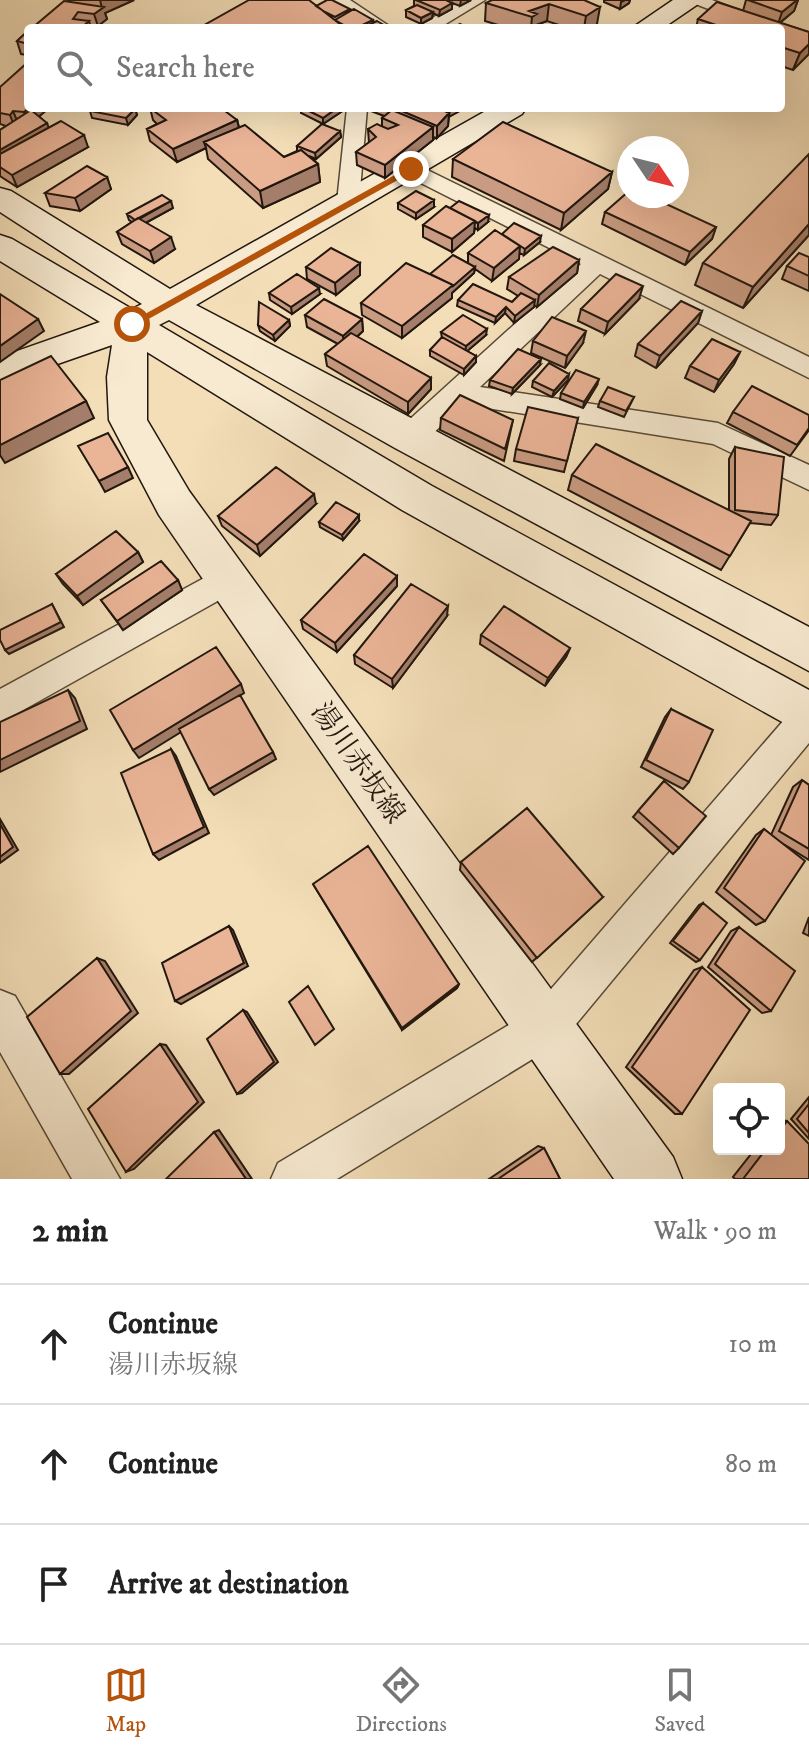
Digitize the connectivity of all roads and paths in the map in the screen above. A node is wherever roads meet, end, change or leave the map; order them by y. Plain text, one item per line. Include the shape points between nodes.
1 (476, 0) edge
2 (693, 0) edge
3 (346, 2) edge
4 (377, 24) edge
5 (432, 24) edge
6 (652, 24) edge
7 (763, 24) edge
8 (357, 112) edge
9 (505, 112) edge
10 (411, 169) junction
11 (0, 198) edge
12 (348, 202) junction
13 (0, 246) edge
14 (597, 263) junction
15 (151, 314) junction
16 (809, 368) edge
17 (0, 371) edge
18 (454, 393) junction
19 (409, 437) junction
20 (809, 478) edge
21 (228, 579) junction
22 (809, 650) edge
23 (0, 707) edge
24 (809, 716) edge
25 (0, 1011) edge
26 (547, 1026) junction
27 (97, 1179) edge
28 (294, 1179) edge
29 (651, 1179) edge

1 - 5 street
2 - 6 street
2 - 7 street
3 - 4 street
8 - 12 street
9 - 10 street
10 - 12 street
10 - 14 street
11 - 15 street
12 - 15 street
13 - 15 street
14 - 16 street
14 - 18 street
15 - 17 street
15 - 19 street
15 - 21 street, 湯川赤坂線 via 126,377 128,420 174,503
15 - 24 street via 417,498
18 - 19 street
18 - 20 street via 718,434
19 - 22 street
21 - 23 street
21 - 26 street, 湯川赤坂線
24 - 26 street
25 - 27 street
26 - 28 street
26 - 29 street, 湯川赤坂線

